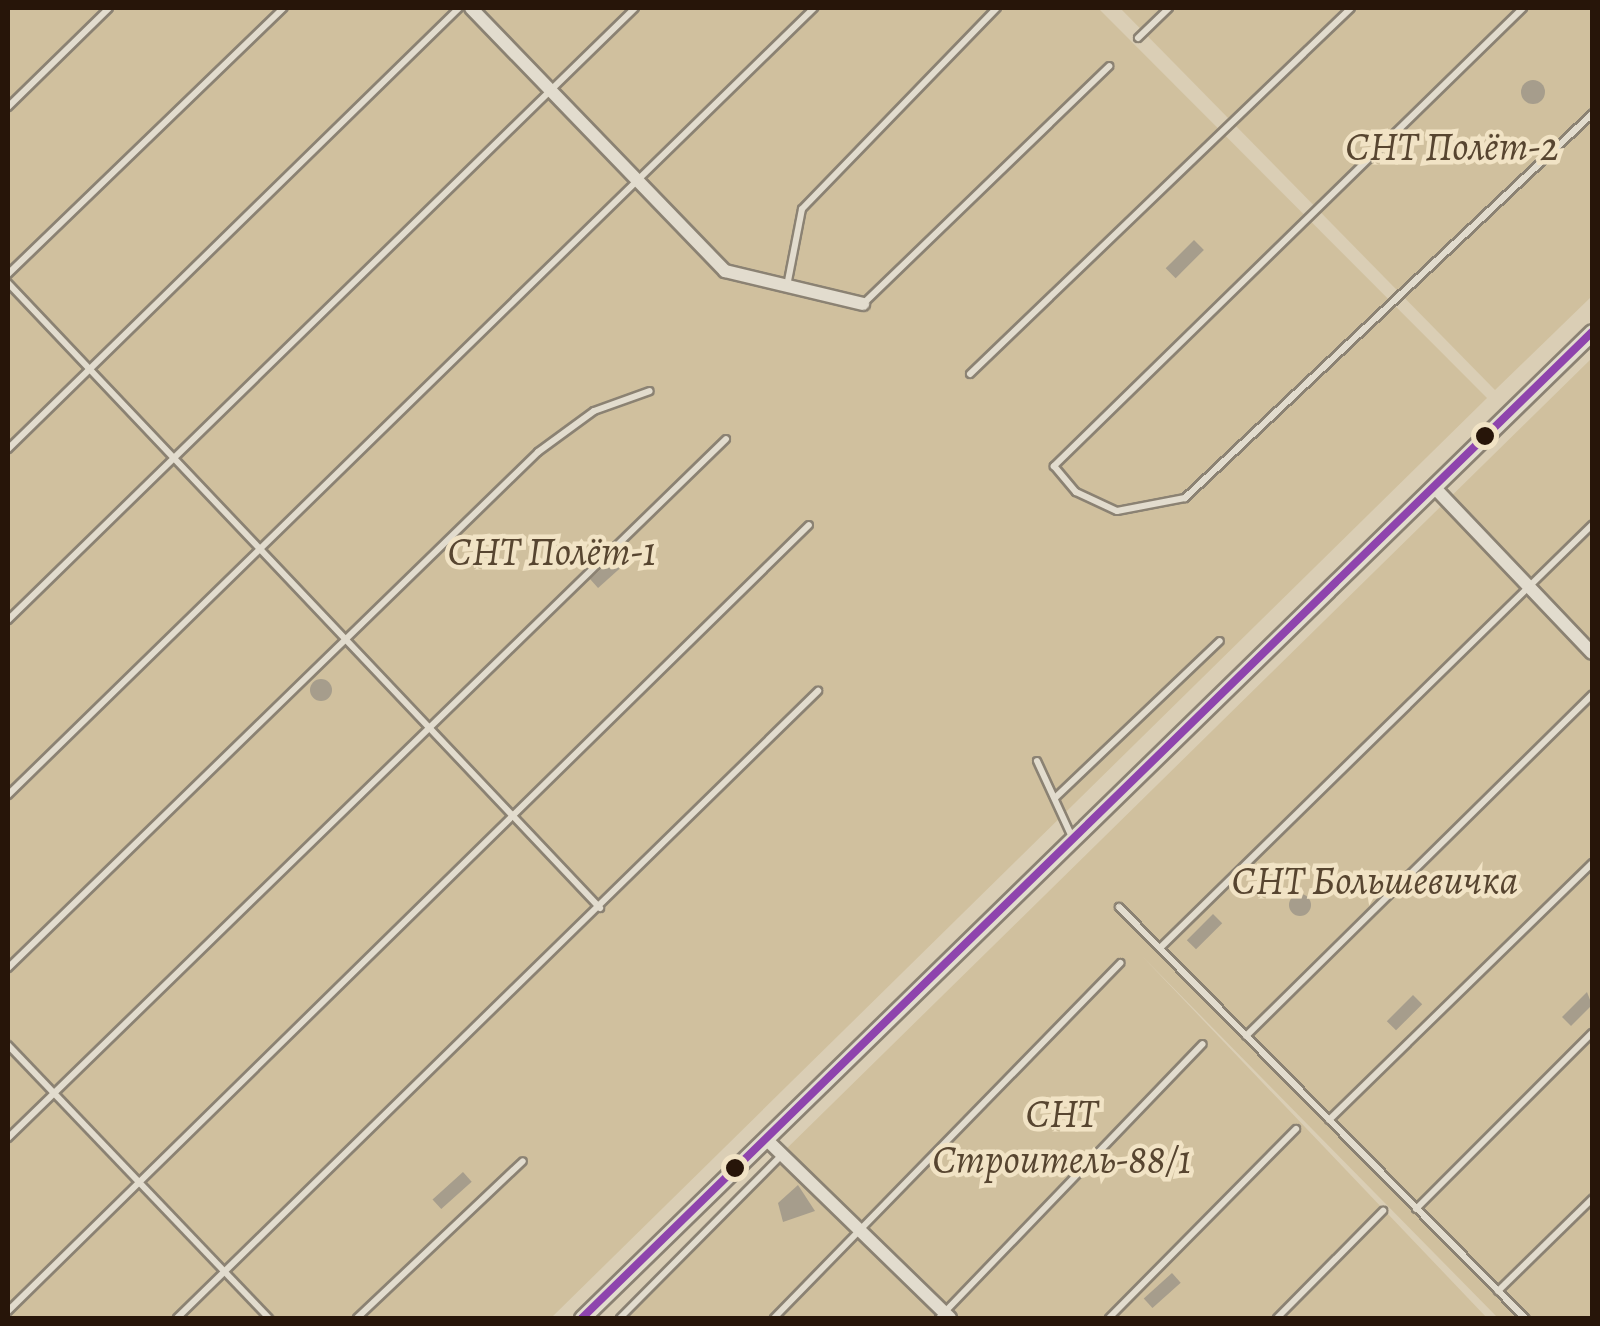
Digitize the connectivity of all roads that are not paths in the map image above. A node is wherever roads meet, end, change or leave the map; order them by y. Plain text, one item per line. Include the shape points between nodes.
1 (110, 8) edge
2 (283, 8) edge
3 (460, 8) edge
4 (471, 8) edge
5 (635, 8) edge
6 (814, 8) edge
7 (997, 8) edge
8 (1169, 8) edge
9 (1351, 8) edge
10 (1523, 8) edge
11 (1138, 38) dead end
12 (1109, 66) dead end
13 (551, 90) junction
14 (8, 107) edge
15 (1592, 114) edge
16 (635, 179) junction
17 (8, 274) edge
18 (788, 281) junction
19 (8, 284) edge
20 (863, 304) joint
21 (1592, 332) edge
22 (88, 369) junction
23 (970, 374) dead end
24 (650, 392) dead end
25 (726, 439) dead end
26 (8, 449) edge
27 (173, 459) junction
28 (1434, 488) junction
29 (808, 525) dead end
30 (1592, 525) edge
31 (258, 547) junction
32 (1529, 587) junction
33 (8, 620) edge
34 (346, 636) junction
35 (1220, 641) dead end
36 (1592, 653) edge
37 (818, 692) dead end
38 (1592, 695) edge
39 (429, 725) junction
40 (1037, 761) dead end
41 (8, 794) edge
42 (1056, 797) junction
43 (514, 815) junction
44 (1074, 842) junction
45 (1592, 863) edge
46 (1119, 907) dead end
47 (600, 908) junction
48 (1160, 948) junction
49 (1120, 963) dead end
50 (8, 968) edge
51 (1592, 1033) edge
52 (1246, 1036) junction
53 (1203, 1044) dead end
54 (8, 1045) edge
55 (54, 1093) junction
56 (1329, 1120) junction
57 (1296, 1129) dead end
58 (8, 1138) edge
59 (768, 1140) junction
60 (781, 1156) junction
61 (523, 1161) dead end
62 (140, 1182) junction
63 (1592, 1199) edge
64 (1416, 1209) junction
65 (1383, 1212) dead end
66 (854, 1233) junction
67 (226, 1271) junction
68 (1498, 1291) junction
69 (8, 1311) edge
70 (944, 1317) edge
71 (177, 1318) edge
72 (270, 1318) edge
73 (357, 1318) edge
74 (582, 1318) edge
75 (620, 1318) edge
76 (774, 1318) edge
77 (1109, 1318) edge
78 (1277, 1318) edge
79 (1525, 1318) edge

1 - 14 lane
2 - 17 lane
3 - 22 lane
4 - 13 street
5 - 13 lane
6 - 16 lane
7 - 18 lane via 802,209
8 - 11 lane
9 - 23 lane
10 - 15 lane via 1054,466 1076,492 1117,510 1185,498
12 - 20 lane
13 - 16 street
13 - 27 lane
16 - 18 street via 725,271
16 - 31 lane
18 - 20 street
19 - 22 lane
21 - 28 street
22 - 26 lane
22 - 27 lane
24 - 34 lane via 570,426
25 - 39 lane
27 - 31 lane
27 - 33 lane
28 - 32 street
28 - 44 street
29 - 43 lane
30 - 32 lane
31 - 34 lane
31 - 41 lane
32 - 36 street
32 - 48 lane
34 - 39 lane
34 - 50 lane
35 - 42 lane
37 - 47 lane
38 - 52 lane
39 - 43 lane
39 - 55 lane
40 - 42 lane
42 - 44 lane
43 - 47 lane
43 - 62 lane
44 - 59 street
45 - 56 lane
46 - 48 lane
47 - 67 lane
48 - 52 lane
49 - 66 lane
51 - 64 lane
52 - 56 lane
53 - 70 lane
54 - 55 lane
55 - 58 lane
55 - 62 lane
56 - 64 lane
57 - 77 lane
59 - 60 street
59 - 74 street
60 - 66 street
60 - 75 lane
61 - 73 lane
62 - 67 lane
62 - 69 lane
63 - 68 lane
64 - 68 lane
65 - 78 lane
66 - 70 street
66 - 76 lane
67 - 71 lane
67 - 72 lane
68 - 79 lane

